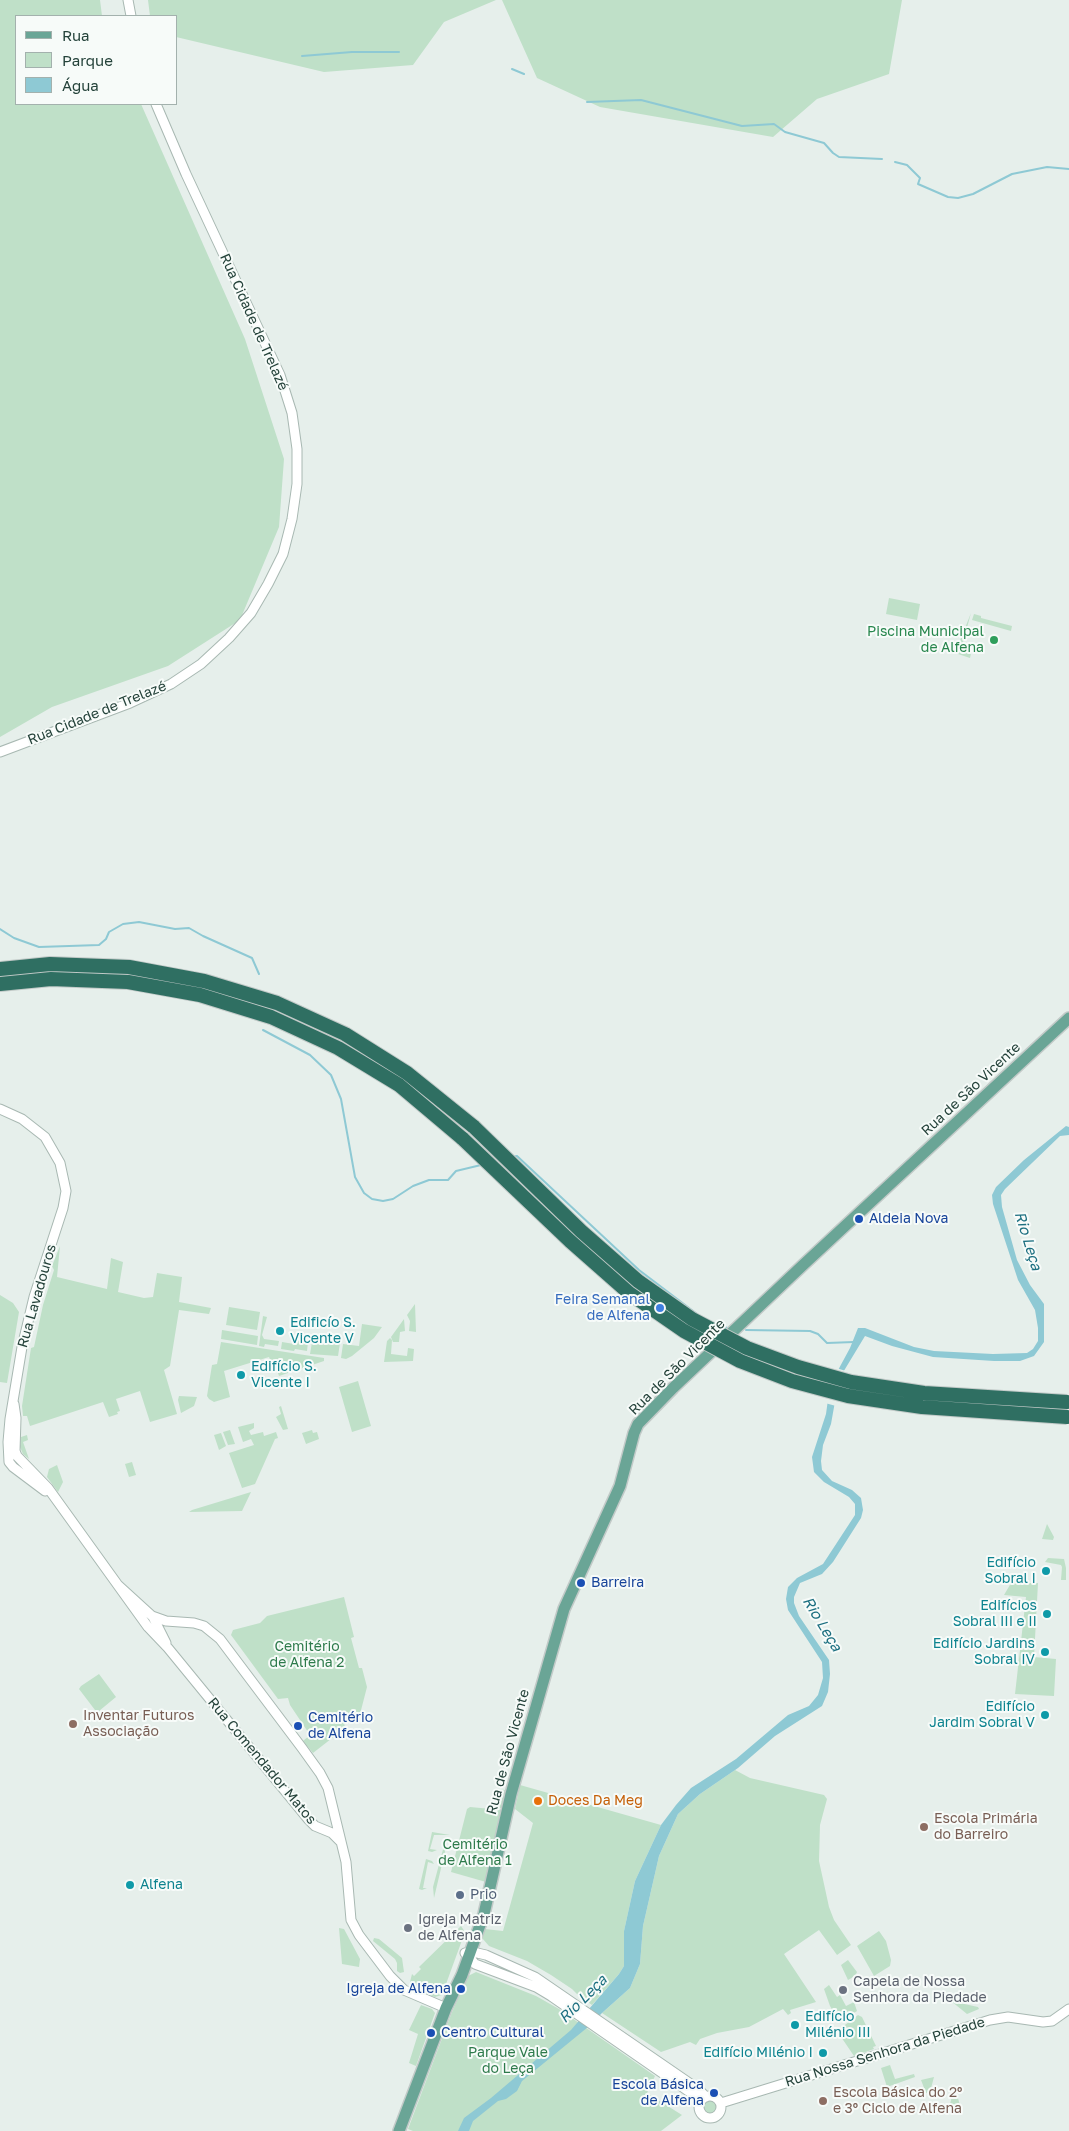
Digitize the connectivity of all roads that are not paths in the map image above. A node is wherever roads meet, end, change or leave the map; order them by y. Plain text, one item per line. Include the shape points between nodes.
1 (128, 0) edge
2 (131, 15) edge
3 (156, 105) edge
4 (0, 752) edge
5 (0, 969) edge
6 (0, 984) edge
7 (1069, 1018) edge
8 (0, 1109) edge
9 (1068, 1402) edge
10 (14, 1404) junction
11 (1068, 1417) edge
12 (24, 1464) joint
13 (20, 1473) joint
14 (50, 1494) junction
15 (118, 1585) junction
16 (152, 1616) junction
17 (176, 1622) junction
18 (161, 1636) junction
19 (342, 1843) junction
20 (474, 1934) junction
21 (467, 1955) junction
22 (486, 1955) junction
23 (498, 1959) junction
24 (481, 1966) junction
25 (464, 1971) junction
26 (495, 1972) junction
27 (570, 2003) junction
28 (446, 2008) junction
29 (1069, 2009) edge
30 (703, 2100) junction
31 (720, 2103) junction
32 (398, 2131) edge

1 - 2 street
3 - 4 street, Rua Cidade de Trelazé via 280,375 292,414 297,450 292,519 283,554 251,613 201,664 171,684 130,703
5 - 9 highway, bridge via 50,964 129,968 204,981 277,1003 345,1034 407,1073 474,1127 581,1232 638,1281 692,1318 747,1348 851,1382 924,1393
6 - 11 highway, bridge via 51,980 128,982 200,995 271,1018 338,1048 399,1085 463,1139 629,1293 684,1331 740,1361 792,1381 848,1396 922,1407
7 - 20 main road, Rua de São Vicente via 802,1266 638,1424 620,1486 564,1609 512,1794 484,1914
8 - 10 street, Rua Lavadouros via 22,1119 45,1137 60,1163 65,1189 63,1208 34,1297 22,1347
10 - 12 street, Rua Lavadouros via 15,1451
10 - 13 street, Rua Lavadouros via 10,1419 9,1462
12 - 14 street, Rua Comendador Matos
13 - 14 street, Rua Comendador Matos
14 - 15 street, Rua Comendador Matos
15 - 16 street
15 - 18 street, Rua Comendador Matos
16 - 17 street
16 - 18 street, Rua Comendador Matos
17 - 18 street via 169,1624
17 - 19 street via 204,1626 220,1639 280,1718 328,1788
18 - 19 street, Rua Comendador Matos via 312,1824 332,1833
19 - 28 street via 352,1920 361,1938 404,1990
20 - 21 main road, Rua de São Vicente
20 - 22 street via 479,1949
21 - 22 street
21 - 24 street
21 - 25 main road, Rua de São Vicente
21 - 28 main road, Rua de São Vicente via 446,2001
22 - 23 street
23 - 26 street via 492,1965
23 - 27 street via 536,1976
24 - 25 street
24 - 26 street
25 - 28 main road, Rua de São Vicente
26 - 27 street
27 - 30 street via 698,2089
28 - 32 main road, Rua de São Vicente
29 - 31 street, Rua Nossa Senhora da Piedade via 1052,2021 1008,2017 990,2020
30 - 31 street via 715,2097
30 - 31 street via 700,2111 710,2118 718,2115

